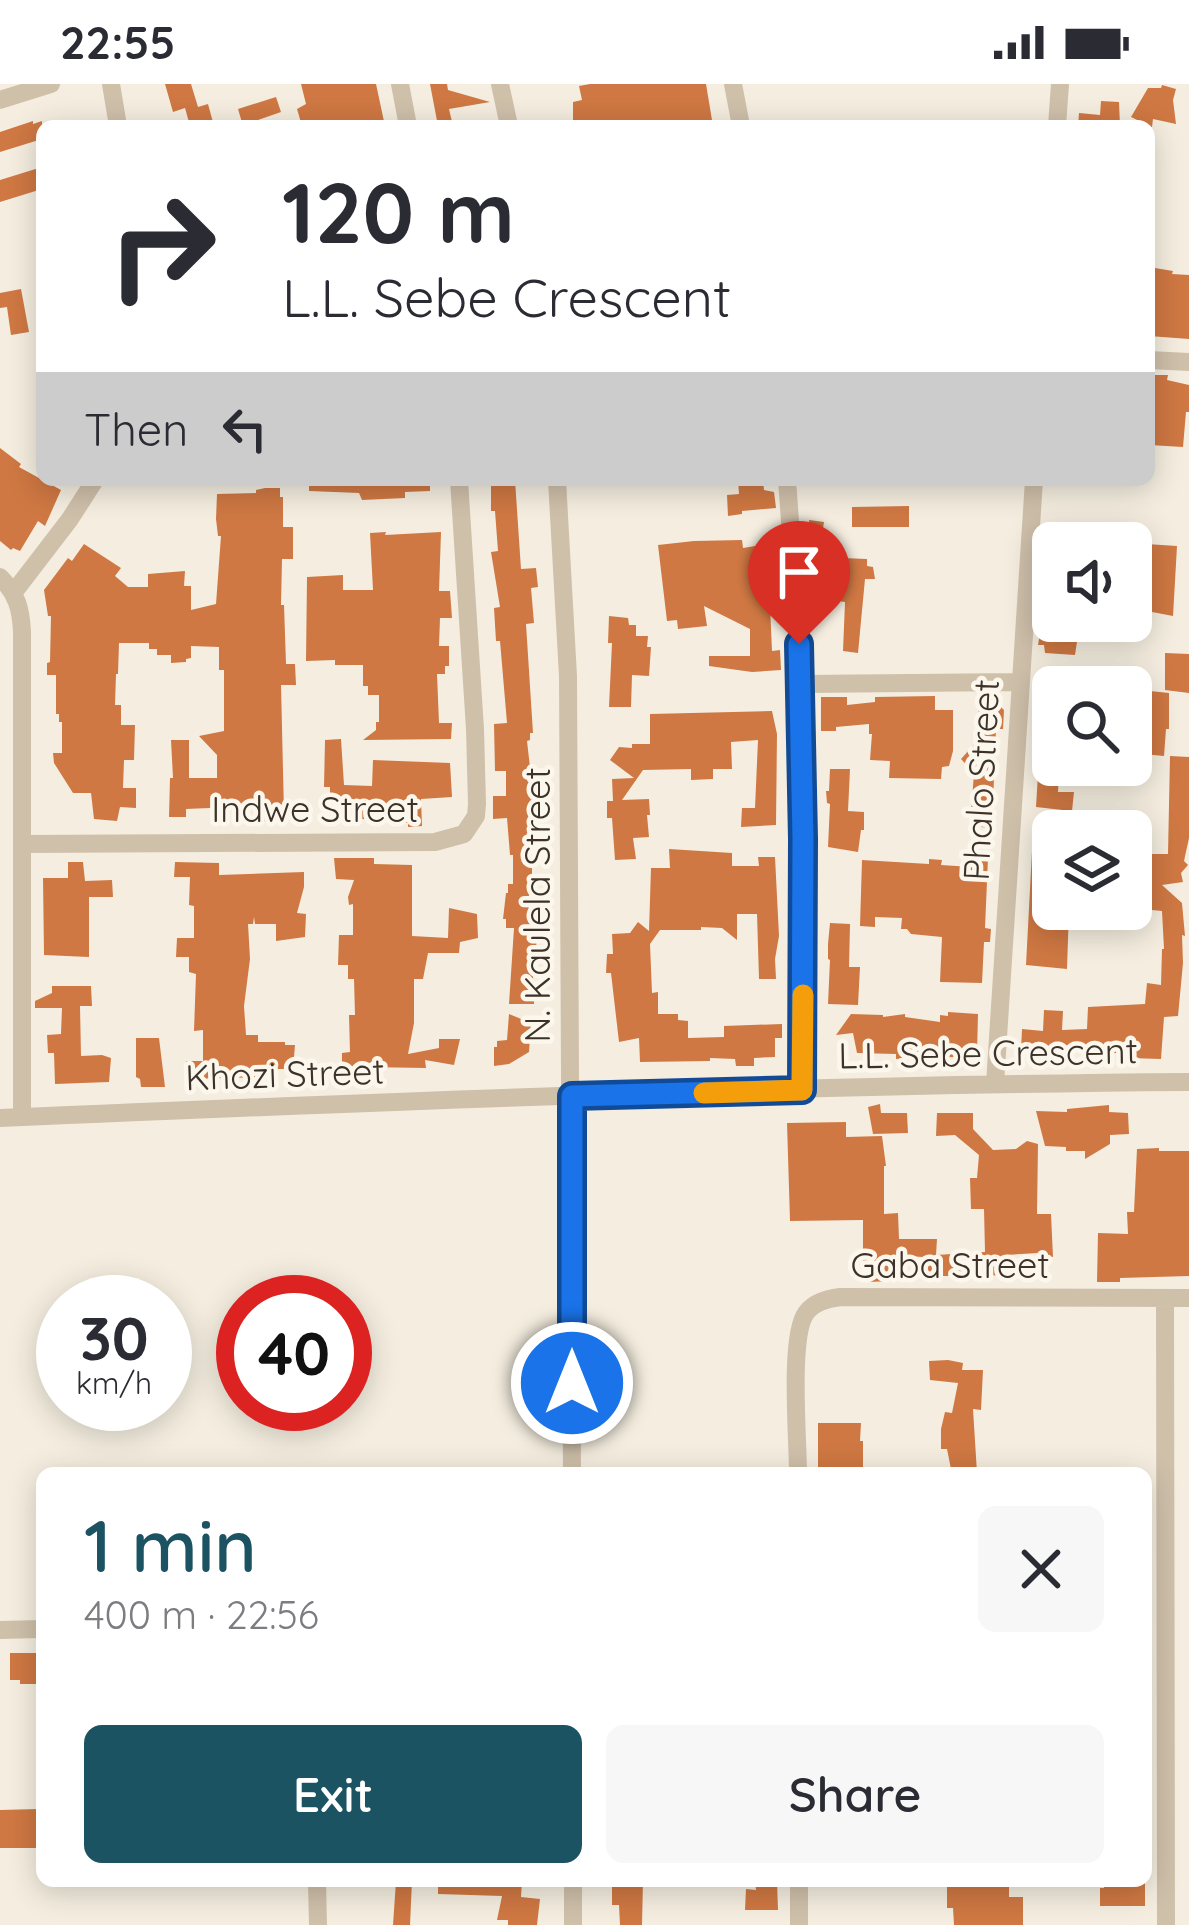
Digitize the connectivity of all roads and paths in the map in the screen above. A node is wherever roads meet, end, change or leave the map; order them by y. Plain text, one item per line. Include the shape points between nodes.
1 (51, 84) edge
2 (111, 84) edge
3 (400, 84) edge
4 (500, 84) edge
5 (734, 84) edge
6 (1060, 84) edge
7 (0, 100) edge
8 (117, 120) edge
9 (407, 120) edge
10 (508, 120) edge
11 (740, 120) edge
12 (1058, 120) edge
13 (1155, 360) edge
14 (1189, 362) edge
15 (91, 486) edge
16 (459, 486) edge
17 (557, 486) edge
18 (787, 486) edge
19 (1034, 486) edge
20 (7, 585) edge
21 (1020, 682) junction
22 (802, 684) junction
23 (23, 844) junction
24 (1189, 1082) edge
25 (995, 1084) junction
26 (802, 1090) junction
27 (572, 1096) junction
28 (22, 1117) junction
29 (0, 1118) edge
30 (1166, 1298) junction
31 (1189, 1298) edge
32 (572, 1467) edge
33 (798, 1467) edge
34 (0, 1630) edge
35 (36, 1630) edge
36 (317, 1887) edge
37 (573, 1887) edge
38 (799, 1887) edge
39 (318, 1925) edge
40 (574, 1925) edge
41 (799, 1925) edge
42 (1166, 1925) edge

1 - 7 street
2 - 8 street
3 - 9 street
4 - 10 street
5 - 11 street
6 - 12 street
13 - 14 street
15 - 20 street
16 - 23 street, Indwe Street via 477,804 464,834 435,842
17 - 27 street, N. Kaulela Street via 568,676
18 - 22 street
19 - 21 street, Phalo Street
20 - 23 street via 22,632
21 - 22 street
21 - 25 street, Phalo Street
22 - 26 street
23 - 28 street
24 - 25 street, L.L. Sebe Crescent
25 - 26 street, L.L. Sebe Crescent
26 - 27 street, L.L. Sebe Crescent
27 - 28 street, Khozi Street
27 - 32 street, N. Kaulela Street
28 - 29 street, Khozi Street
30 - 31 street, Gaba Street
30 - 33 street, Gaba Street via 818,1303 802,1318 797,1342
30 - 42 street
34 - 35 street
36 - 39 street
37 - 40 street
38 - 41 street

